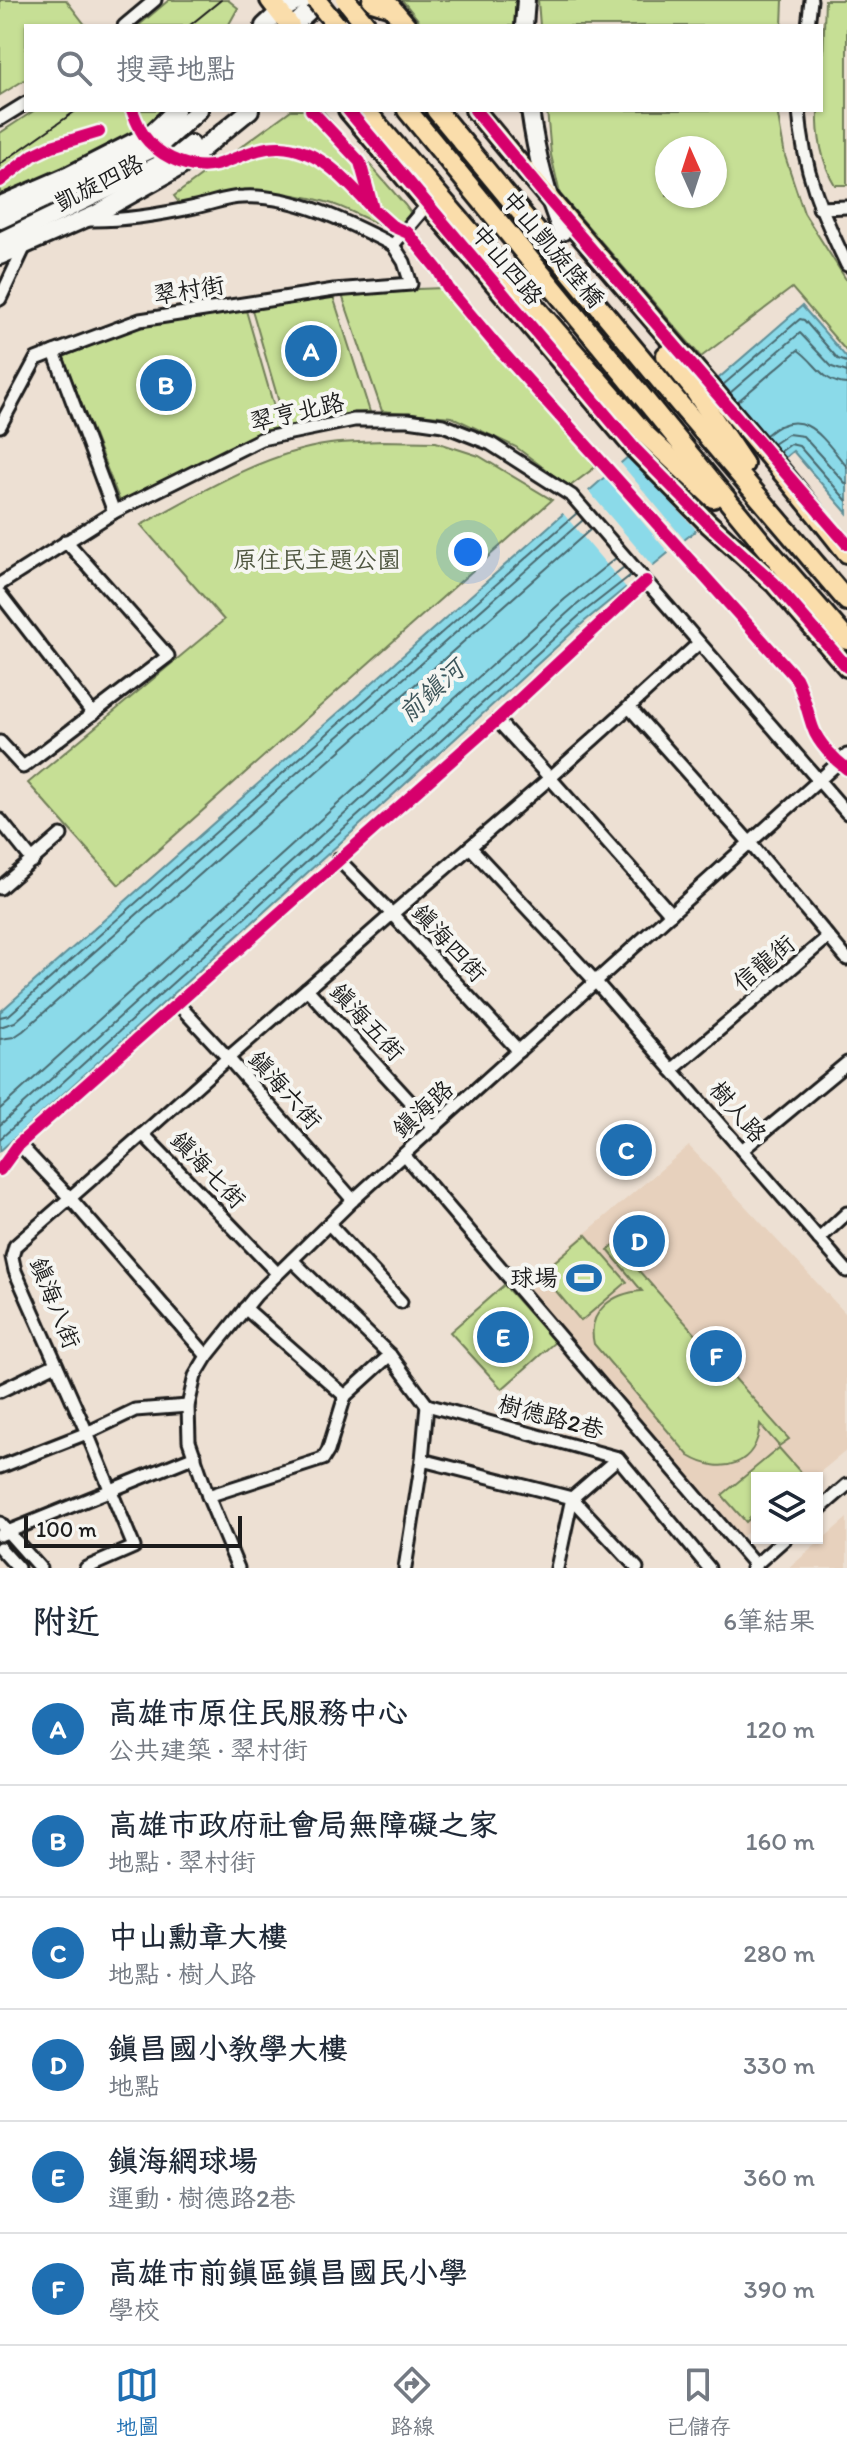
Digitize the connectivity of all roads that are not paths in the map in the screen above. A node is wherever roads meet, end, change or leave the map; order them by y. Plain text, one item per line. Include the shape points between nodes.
1 (155, 0) edge
2 (300, 0) edge
3 (318, 0) edge
4 (346, 0) edge
5 (372, 0) edge
6 (526, 0) edge
7 (811, 0) edge
8 (283, 16) edge
9 (126, 24) edge
10 (337, 24) edge
11 (342, 24) edge
12 (365, 24) edge
13 (391, 24) edge
14 (405, 24) edge
15 (524, 24) edge
16 (808, 24) edge
17 (24, 104) edge
18 (174, 112) edge
19 (197, 112) edge
20 (231, 112) edge
21 (248, 112) edge
22 (350, 112) edge
23 (367, 112) edge
24 (409, 112) edge
25 (438, 112) edge
26 (464, 112) edge
27 (477, 112) edge
28 (530, 112) edge
29 (799, 112) edge
30 (0, 119) edge
31 (549, 200) junction
32 (0, 205) edge
33 (427, 205) junction
34 (847, 207) edge
35 (819, 208) junction
36 (0, 220) edge
37 (82, 220) junction
38 (562, 232) junction
39 (0, 241) edge
40 (393, 245) junction
41 (25, 246) junction
42 (0, 256) edge
43 (847, 265) edge
44 (0, 299) edge
45 (54, 352) junction
46 (700, 386) junction
47 (0, 426) edge
48 (640, 441) junction
49 (753, 485) junction
50 (727, 506) junction
51 (114, 512) junction
52 (66, 541) junction
53 (847, 553) edge
54 (0, 584) edge
55 (0, 594) edge
56 (847, 601) edge
57 (847, 640) edge
58 (699, 643) junction
59 (847, 667) edge
60 (629, 707) junction
61 (93, 714) junction
62 (497, 720) dead end
63 (0, 742) edge
64 (847, 755) edge
65 (550, 778) junction
66 (819, 781) junction
67 (847, 813) edge
68 (0, 820) edge
69 (61, 835) dead end
70 (750, 843) junction
71 (470, 847) junction
72 (338, 859) dead end
73 (33, 861) junction
74 (0, 888) edge
75 (392, 914) junction
76 (671, 914) junction
77 (828, 937) junction
78 (847, 959) edge
79 (595, 981) junction
80 (307, 989) junction
81 (177, 1003) dead end
82 (519, 1051) junction
83 (228, 1058) junction
84 (847, 1063) edge
85 (672, 1070) junction
86 (434, 1128) junction
87 (143, 1134) junction
88 (19, 1144) dead end
89 (742, 1150) junction
90 (404, 1155) junction
91 (70, 1198) junction
92 (353, 1200) junction
93 (847, 1213) edge
94 (329, 1224) junction
95 (819, 1239) junction
96 (292, 1260) junction
97 (847, 1271) edge
98 (277, 1273) junction
99 (401, 1302) dead end
100 (245, 1308) junction
101 (390, 1355) junction
102 (207, 1356) junction
103 (56, 1364) junction
104 (0, 1391) edge
105 (345, 1396) junction
106 (427, 1405) junction
107 (188, 1406) junction
108 (87, 1433) junction
109 (195, 1456) junction
110 (618, 1458) junction
111 (422, 1460) junction
112 (0, 1467) edge
113 (847, 1485) edge
114 (111, 1491) junction
115 (208, 1496) junction
116 (572, 1498) junction
117 (823, 1506) edge
118 (3, 1530) edge
119 (779, 1544) edge
120 (0, 1548) edge
121 (753, 1566) edge
122 (18, 1568) edge
123 (40, 1568) edge
124 (86, 1568) edge
125 (238, 1568) edge
126 (405, 1568) edge
127 (557, 1568) edge
128 (637, 1568) edge
129 (709, 1568) edge

1 - 9 street
2 - 8 street
3 - 8 street
3 - 10 main road, bridge
4 - 12 main road, bridge
5 - 11 street
5 - 13 main road
5 - 14 main road via 391,7
6 - 15 street
7 - 16 street
17 - 30 street
18 - 32 street, 凱旋四路 via 153,132
19 - 36 street, 凱旋四路 via 159,146
20 - 39 street, 凱旋四路 via 175,157
21 - 37 street, 凱旋四路 via 180,167
22 - 33 main road, 中山四路
23 - 48 main road, 中山四路
24 - 50 main road, 中山凱旋陸橋 via 662,418
25 - 49 main road, 中山凱旋陸橋
26 - 38 main road
27 - 31 main road
28 - 31 street
29 - 35 street via 801,142
31 - 38 street
31 - 46 main road
33 - 40 street
33 - 48 main road, 中山四路
34 - 35 street
35 - 43 street
37 - 40 street via 120,221 242,197 270,199 342,219
37 - 41 street, 凱旋四路
38 - 46 main road
40 - 45 street, 翠村街 via 411,284 334,290 140,320
41 - 42 street, 凱旋四路
41 - 44 street
45 - 47 street via 36,359
45 - 51 street
46 - 49 main road
46 - 53 main road via 778,465
48 - 50 main road
48 - 59 main road via 708,523 774,583
49 - 56 main road
50 - 57 main road
51 - 52 street, 翠亨北路
51 - 58 street, 翠亨北路 via 261,439 354,420 443,425 491,444 572,496
52 - 54 street, 翠亨北路
52 - 61 street via 168,656
55 - 61 street
58 - 60 street
58 - 66 street
60 - 65 street
60 - 70 street, 信龍街
61 - 63 street via 23,767
62 - 65 street
64 - 66 street, 鎮海路
65 - 71 street
65 - 76 street
66 - 67 street
66 - 70 street, 鎮海路
68 - 73 street
69 - 73 street
70 - 76 street, 鎮海路
70 - 77 street, 信龍街
71 - 75 street
71 - 79 street, 樹人路
72 - 75 street
73 - 74 street
75 - 80 street, 鎮海四街
75 - 82 street, 鎮海四街
76 - 79 street, 鎮海路
77 - 78 street
77 - 85 street, 信龍街
79 - 82 street, 鎮海路
79 - 85 street, 樹人路
80 - 83 street, 鎮海五街
80 - 86 street, 鎮海五街
81 - 83 street
82 - 86 street, 鎮海路
83 - 87 street, 鎮海六街
83 - 92 street, 鎮海六街
84 - 89 street
85 - 89 street, 樹人路
86 - 90 street, 鎮海路
87 - 91 street, 鎮海七街
87 - 98 street, 鎮海七街
88 - 91 street
89 - 95 street, 樹人路
90 - 92 street, 鎮海路
90 - 121 street
91 - 102 street
91 - 103 street, 鎮海八街 via 15,1246 12,1257
92 - 94 street, 鎮海路
93 - 95 street
94 - 96 street, 鎮海路
94 - 99 street
95 - 97 street, 樹人路
96 - 98 street, 鎮海路
96 - 101 street
98 - 100 street, 鎮海路
100 - 102 street, 鎮海路
100 - 105 street
101 - 105 street
101 - 106 street
102 - 107 street, 鎮海路 via 195,1376
103 - 104 street
103 - 108 street, 鎮海八街
105 - 115 street via 323,1459
106 - 110 street, 樹德路2巷
106 - 111 street
107 - 108 street via 135,1410
107 - 109 street, 鎮海路
108 - 112 street
108 - 114 street, 鎮海八街
109 - 114 street
109 - 115 street, 鎮海路
110 - 116 street
110 - 129 street, 樹德路2巷
111 - 116 street
111 - 126 street
113 - 117 street
114 - 118 street
114 - 124 street, 鎮海八街 via 134,1547
115 - 125 street, 鎮海路
116 - 127 street
116 - 128 street
118 - 123 street
119 - 121 street
120 - 122 street

